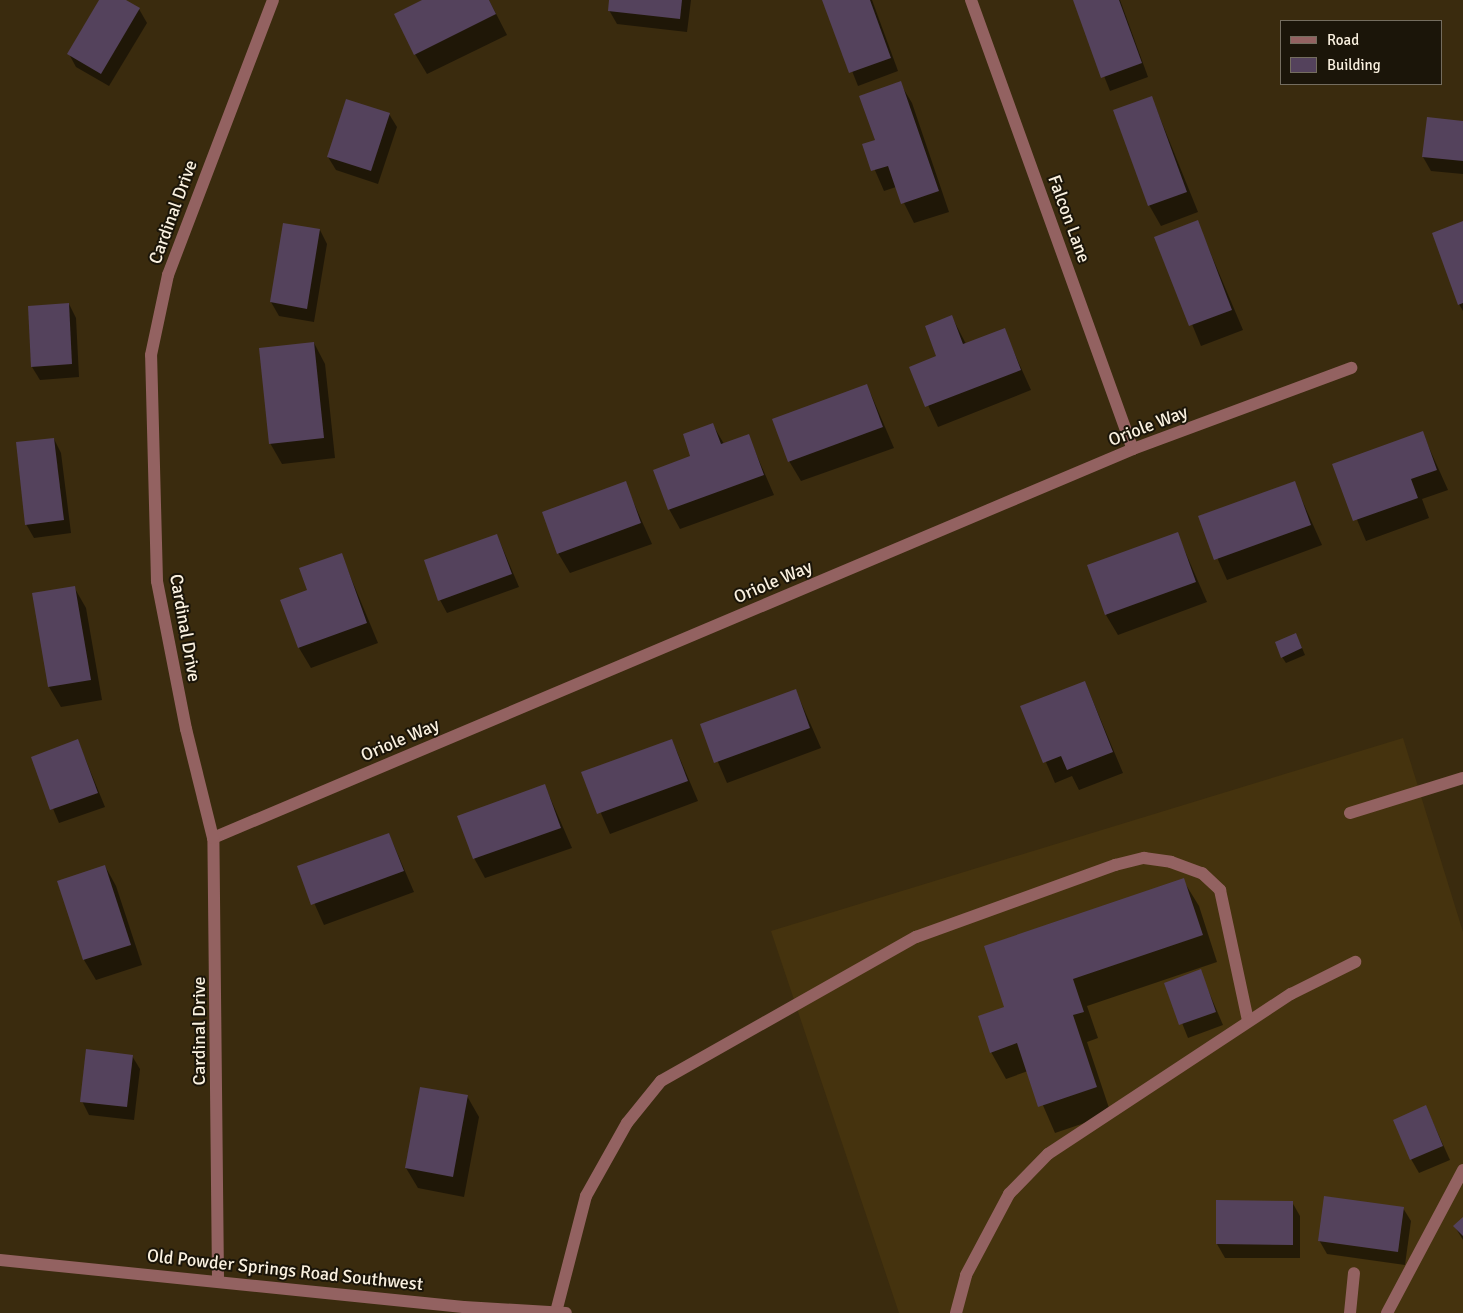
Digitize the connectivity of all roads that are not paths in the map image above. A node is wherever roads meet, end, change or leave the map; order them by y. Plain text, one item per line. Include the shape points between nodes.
1 (273, 0) edge
2 (971, 0) edge
3 (1351, 368) dead end
4 (1133, 449) junction
5 (1463, 778) edge
6 (1350, 814) dead end
7 (214, 838) junction
8 (1355, 962) dead end
9 (1248, 1021) junction
10 (1463, 1170) edge
11 (0, 1260) edge
12 (1354, 1274) dead end
13 (218, 1279) junction
14 (556, 1312) edge
15 (566, 1313) edge
16 (956, 1313) edge
17 (1350, 1313) edge
18 (1387, 1313) edge

1 - 7 street, Cardinal Drive via 168,275 151,356 150,444 157,581 186,729
2 - 4 street, Falcon Lane
3 - 4 street, Oriole Way
4 - 7 street, Oriole Way
5 - 6 street
7 - 13 street, Cardinal Drive
8 - 9 street
9 - 14 street via 1220,890 1202,873 1171,862 1144,858 1115,865 916,937 661,1081 627,1123 586,1196
9 - 16 street via 1048,1154 1009,1194 966,1275
10 - 18 street
11 - 13 street, Old Powder Springs Road Southwest
12 - 17 street
13 - 14 street, Old Powder Springs Road Southwest via 464,1307
14 - 15 street, Old Powder Springs Road Southwest

